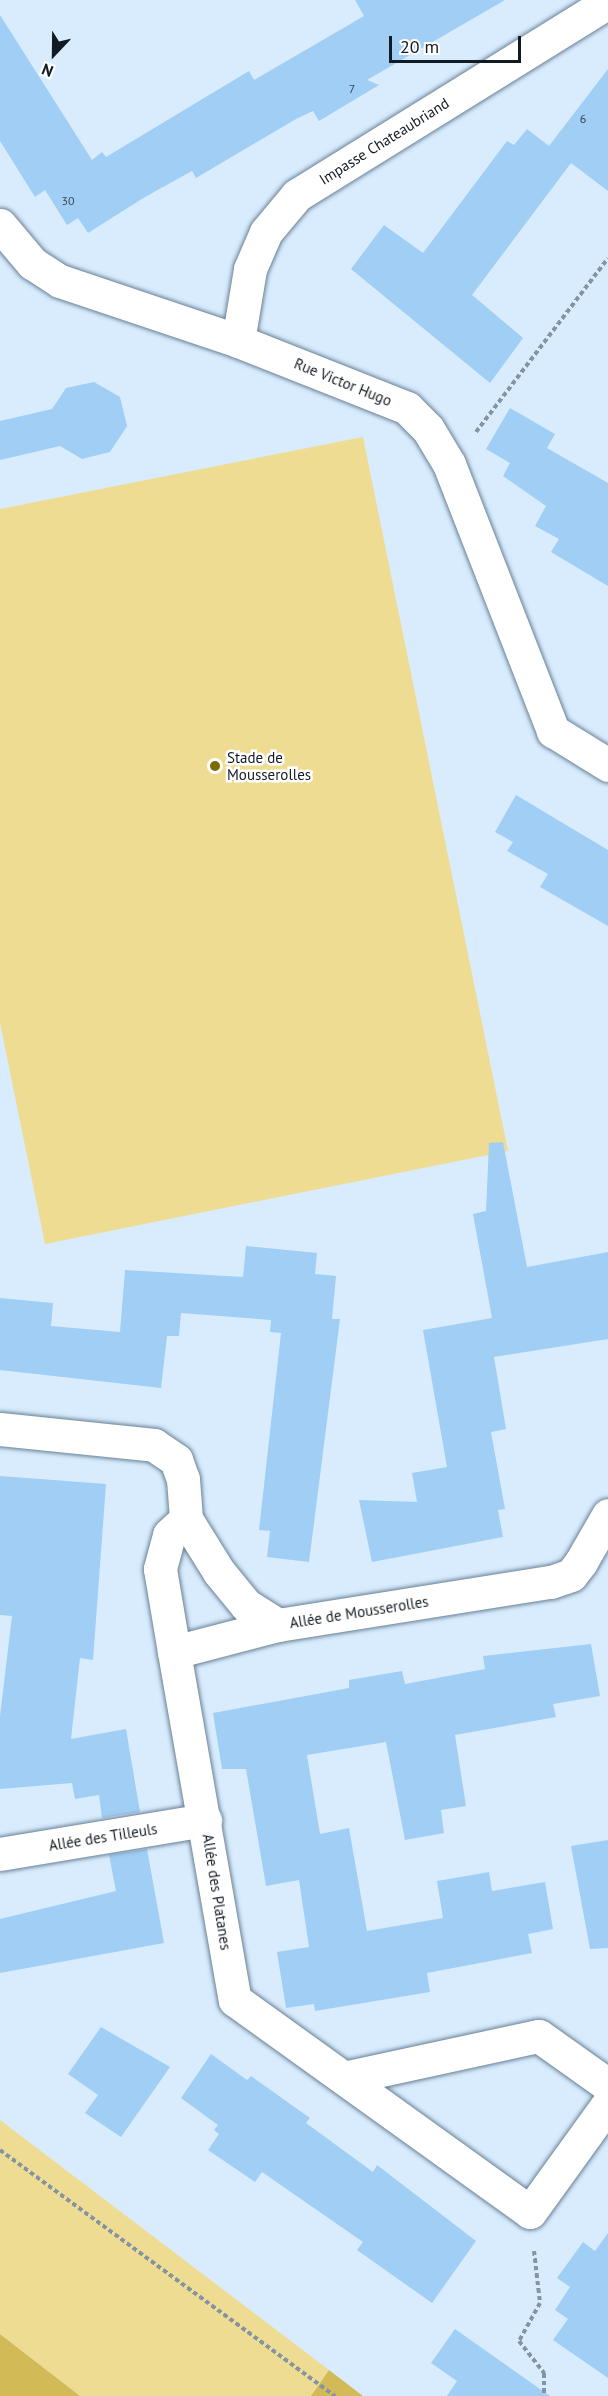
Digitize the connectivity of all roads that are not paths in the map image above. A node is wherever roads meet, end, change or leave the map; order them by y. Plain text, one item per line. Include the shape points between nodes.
1 (608, 2) edge
2 (0, 225) edge
3 (238, 341) junction
4 (608, 765) edge
5 (0, 1429) edge
6 (608, 1515) edge
7 (186, 1519) junction
8 (278, 1625) junction
9 (174, 1652) junction
10 (205, 1820) junction
11 (0, 1854) edge
12 (344, 2078) junction
13 (608, 2085) edge
14 (608, 2104) edge

1 - 3 street, Impasse Chateaubriand via 297,195 266,232 250,269
2 - 3 street, Rue Victor Hugo via 32,263 60,281
3 - 4 street, Rue Victor Hugo via 407,408 428,429 449,464 553,731
5 - 7 street via 154,1445 176,1460 183,1479
6 - 8 street, Allée de Mousserolles via 571,1575 551,1582
7 - 8 street, Allée de Mousserolles via 246,1605
7 - 9 street, Allée des Platanes via 169,1535 160,1569
8 - 9 street
9 - 10 street, Allée des Platanes
10 - 11 street, Allée des Tilleuls
10 - 12 street, Allée des Platanes via 235,2000
12 - 13 street via 539,2036
12 - 14 street, Allée des Platanes via 530,2212

